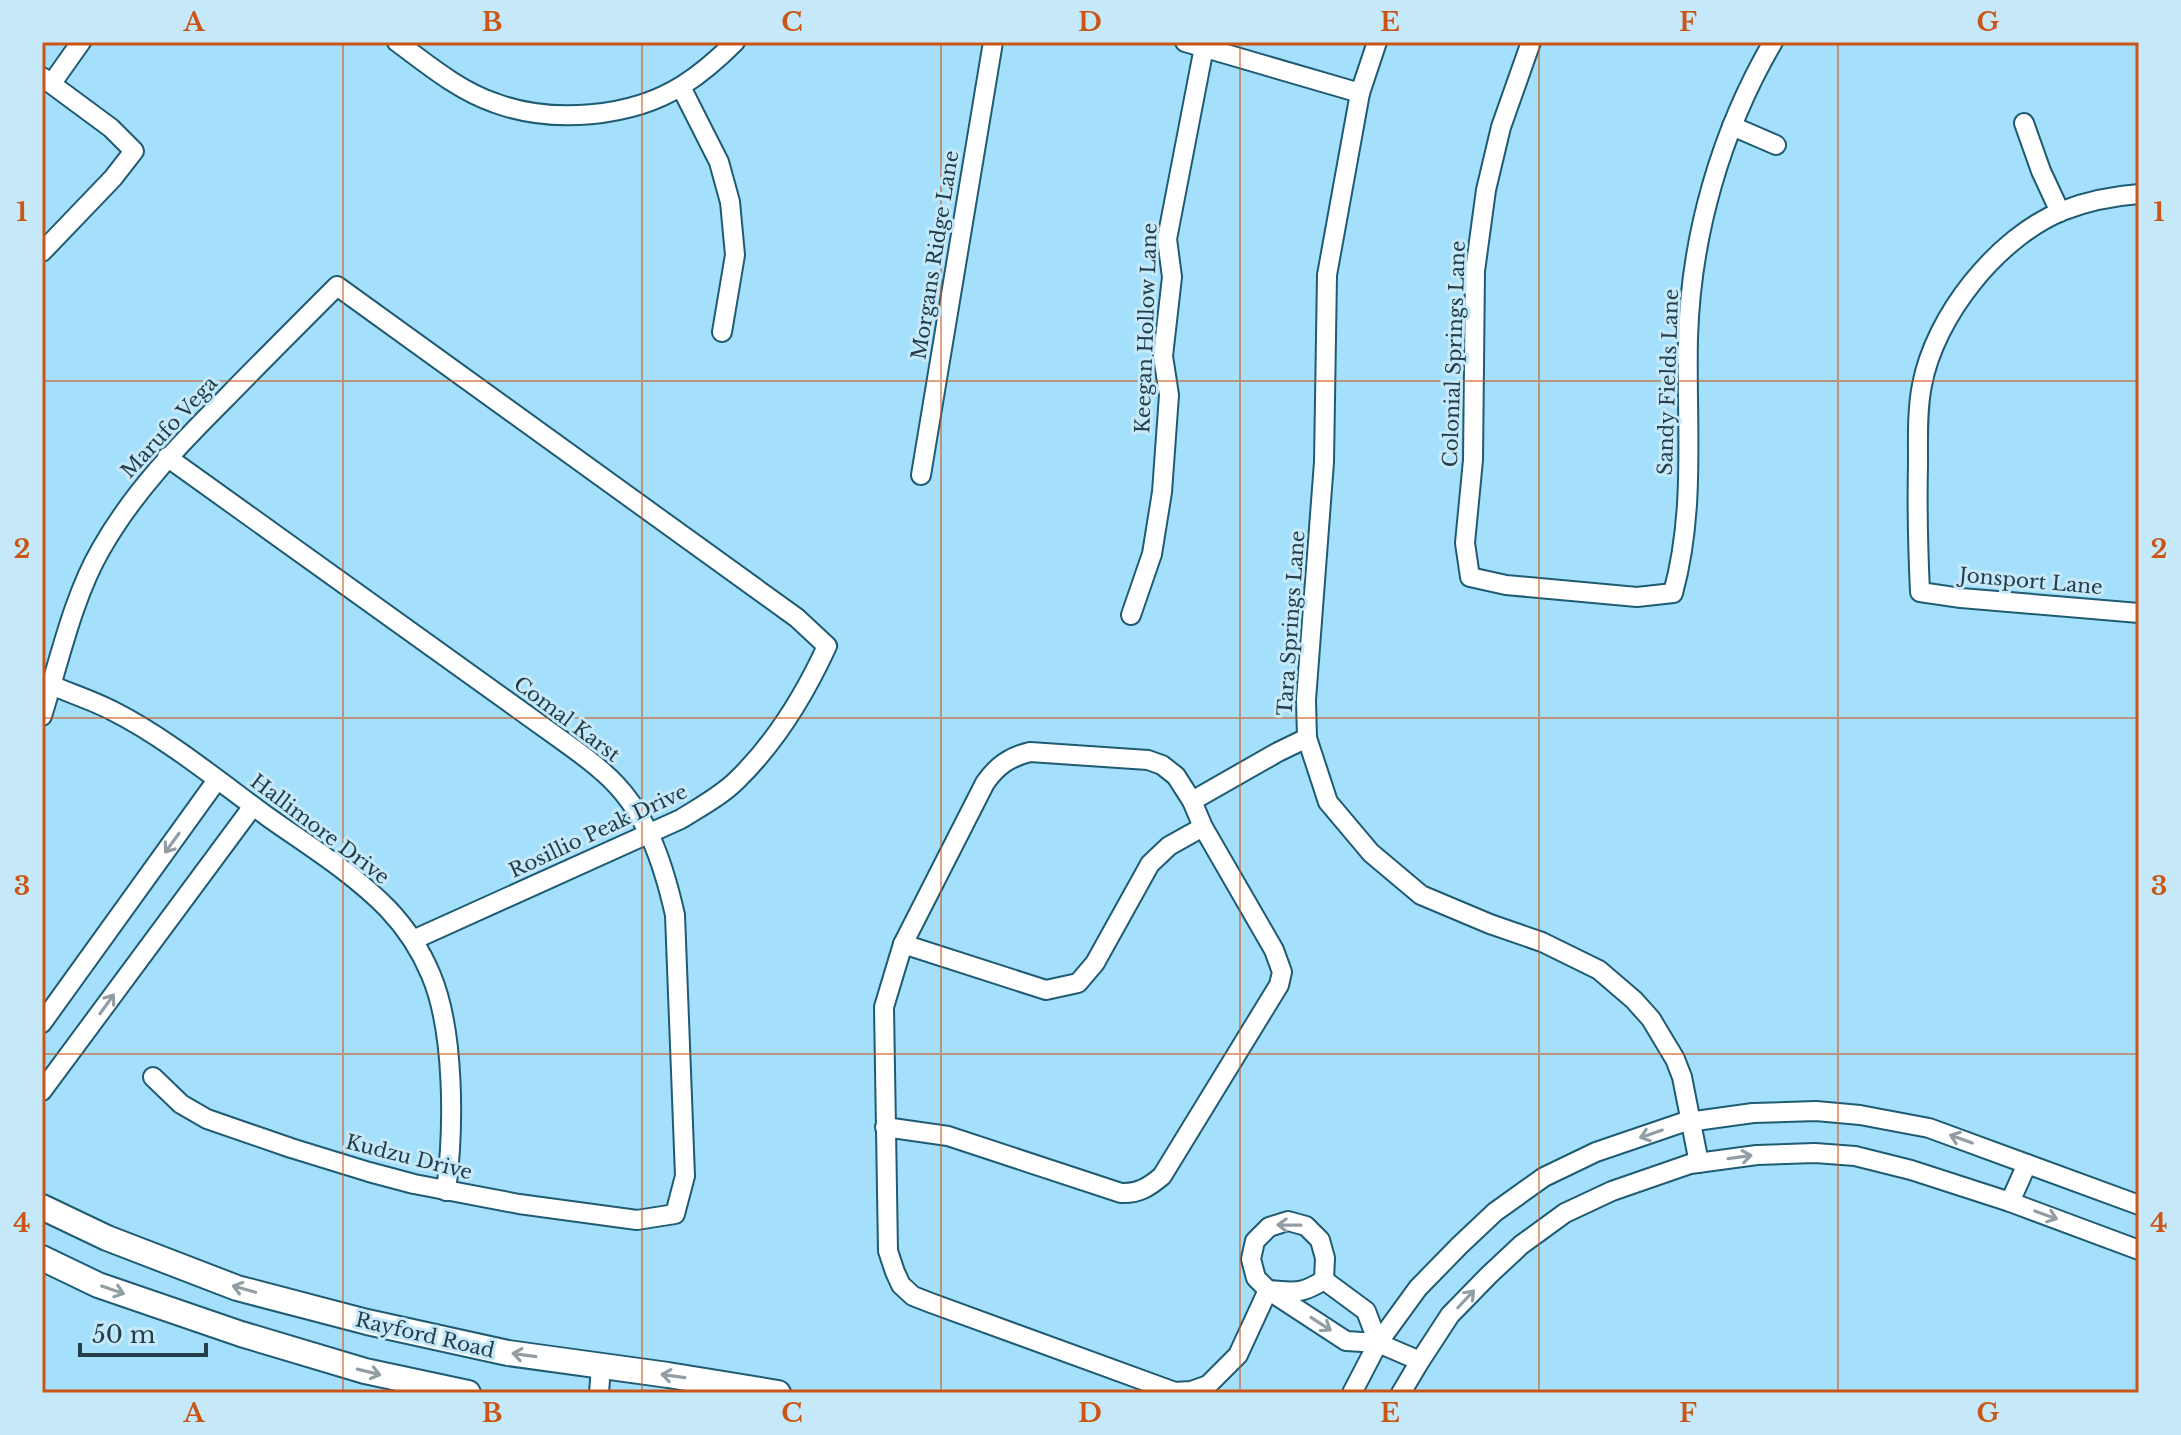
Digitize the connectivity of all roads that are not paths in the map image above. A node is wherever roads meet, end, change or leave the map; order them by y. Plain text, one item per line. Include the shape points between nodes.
1 (81, 42) edge
2 (397, 42) edge
3 (735, 42) edge
4 (993, 42) edge
5 (1377, 42) edge
6 (1531, 42) edge
7 (1773, 42) edge
8 (1198, 44) edge
9 (47, 80) edge
10 (681, 87) junction
11 (1360, 93) junction
12 (2024, 123) dead end
13 (1732, 126) junction
14 (1776, 145) dead end
15 (2139, 194) edge
16 (2060, 212) junction
17 (42, 252) edge
18 (722, 332) dead end
19 (167, 457) junction
20 (921, 475) dead end
21 (1673, 593) joint
22 (2139, 613) edge
23 (1131, 615) dead end
24 (827, 646) joint
25 (51, 685) junction
26 (42, 716) edge
27 (1307, 738) junction
28 (217, 780) junction
29 (1192, 801) junction
30 (253, 806) junction
31 (1203, 827) junction
32 (650, 833) junction
33 (413, 940) junction
34 (903, 944) junction
35 (42, 1023) edge
36 (153, 1077) dead end
37 (43, 1087) edge
38 (1692, 1121) junction
39 (885, 1127) junction
40 (1699, 1163) junction
41 (2027, 1164) junction
42 (446, 1191) junction
43 (2010, 1202) junction
44 (2139, 1205) edge
45 (42, 1207) edge
46 (675, 1214) joint
47 (2139, 1250) edge
48 (42, 1258) edge
49 (1324, 1280) junction
50 (1268, 1290) junction
51 (1378, 1343) junction
52 (1420, 1361) junction
53 (601, 1366) junction
54 (468, 1393) edge
55 (599, 1393) edge
56 (778, 1393) edge
57 (1352, 1393) edge
58 (1401, 1393) edge

1 - 9 street
2 - 10 street via 493,103 528,112 588,116
3 - 10 street
4 - 20 street, Morgans Ridge Lane
5 - 11 street, Tara Springs Lane
6 - 21 street, Colonial Springs Lane via 1501,127 1475,271 1473,460 1465,543 1470,577 1637,597
7 - 13 street, Sandy Fields Lane
8 - 11 street
8 - 23 street, Keegan Hollow Lane via 1167,239 1172,277 1163,356 1169,395 1162,492 1152,554
9 - 17 street via 134,151
10 - 18 street via 719,162 730,202 735,255
11 - 27 street, Tara Springs Lane via 1327,275 1324,462
12 - 16 street
13 - 14 street
13 - 21 street, Sandy Fields Lane via 1704,212 1694,264 1688,337 1689,455 1682,561
15 - 16 street
16 - 22 street, Jonsport Lane via 2007,247 1966,288 1936,341 1922,385 1920,413 1920,592
19 - 24 street, Marufo Vega via 337,286 797,618
19 - 25 street, Marufo Vega via 100,551
19 - 32 street, Comal Karst via 605,773
24 - 32 street, Rosillio Peak Drive via 810,683 761,755 706,804
25 - 26 street, Marufo Vega
25 - 28 street, Hallimore Drive via 113,711
27 - 29 street
27 - 38 street, Tara Springs Lane via 1328,802 1371,853 1421,895 1585,963 1634,1000 1675,1059
28 - 30 street, Hallimore Drive
28 -> 35 street
29 - 31 street
29 - 34 street via 1176,776 1148,760 1042,752 1013,756 985,783
30 - 33 street, Hallimore Drive via 360,883
37 -> 30 street
31 - 34 street via 1150,864 1095,963 1078,983 1046,990
31 - 39 street via 1282,972 1279,985 1162,1176 1142,1191 1121,1193 948,1136
32 - 33 street, Rosillio Peak Drive
32 - 46 street, Comal Karst via 675,915 685,1176
33 - 42 street, Hallimore Drive via 443,1014 452,1150
34 - 39 street via 884,1007
36 - 42 street, Kudzu Drive via 181,1104 207,1119 369,1172
38 - 40 street, Tara Springs Lane
41 -> 38 street via 1929,1128 1860,1115 1753,1113
38 -> 51 street via 1596,1152 1544,1177 1460,1245 1418,1288
39 - 50 street via 888,1251 901,1285 922,1300 1175,1392 1208,1385 1238,1355
40 -> 43 street via 1757,1155 1855,1156
52 -> 40 street via 1450,1315 1489,1275 1565,1213 1612,1191
41 - 43 street
41 - 44 street
42 - 46 street, Kudzu Drive via 637,1220
43 -> 47 street
53 -> 45 main road, Rayford Road via 508,1353 237,1288
48 -> 54 main road via 98,1285 241,1334 365,1371
49 - 50 street via 1295,1293
49 -> 50 street via 1320,1240 1306,1226 1288,1221 1269,1227 1255,1241 1251,1259 1256,1278
49 - 51 street via 1366,1311
50 -> 51 street via 1346,1341
51 - 52 street
51 - 57 street
52 - 58 street
53 - 55 street
56 -> 53 main road, Rayford Road

